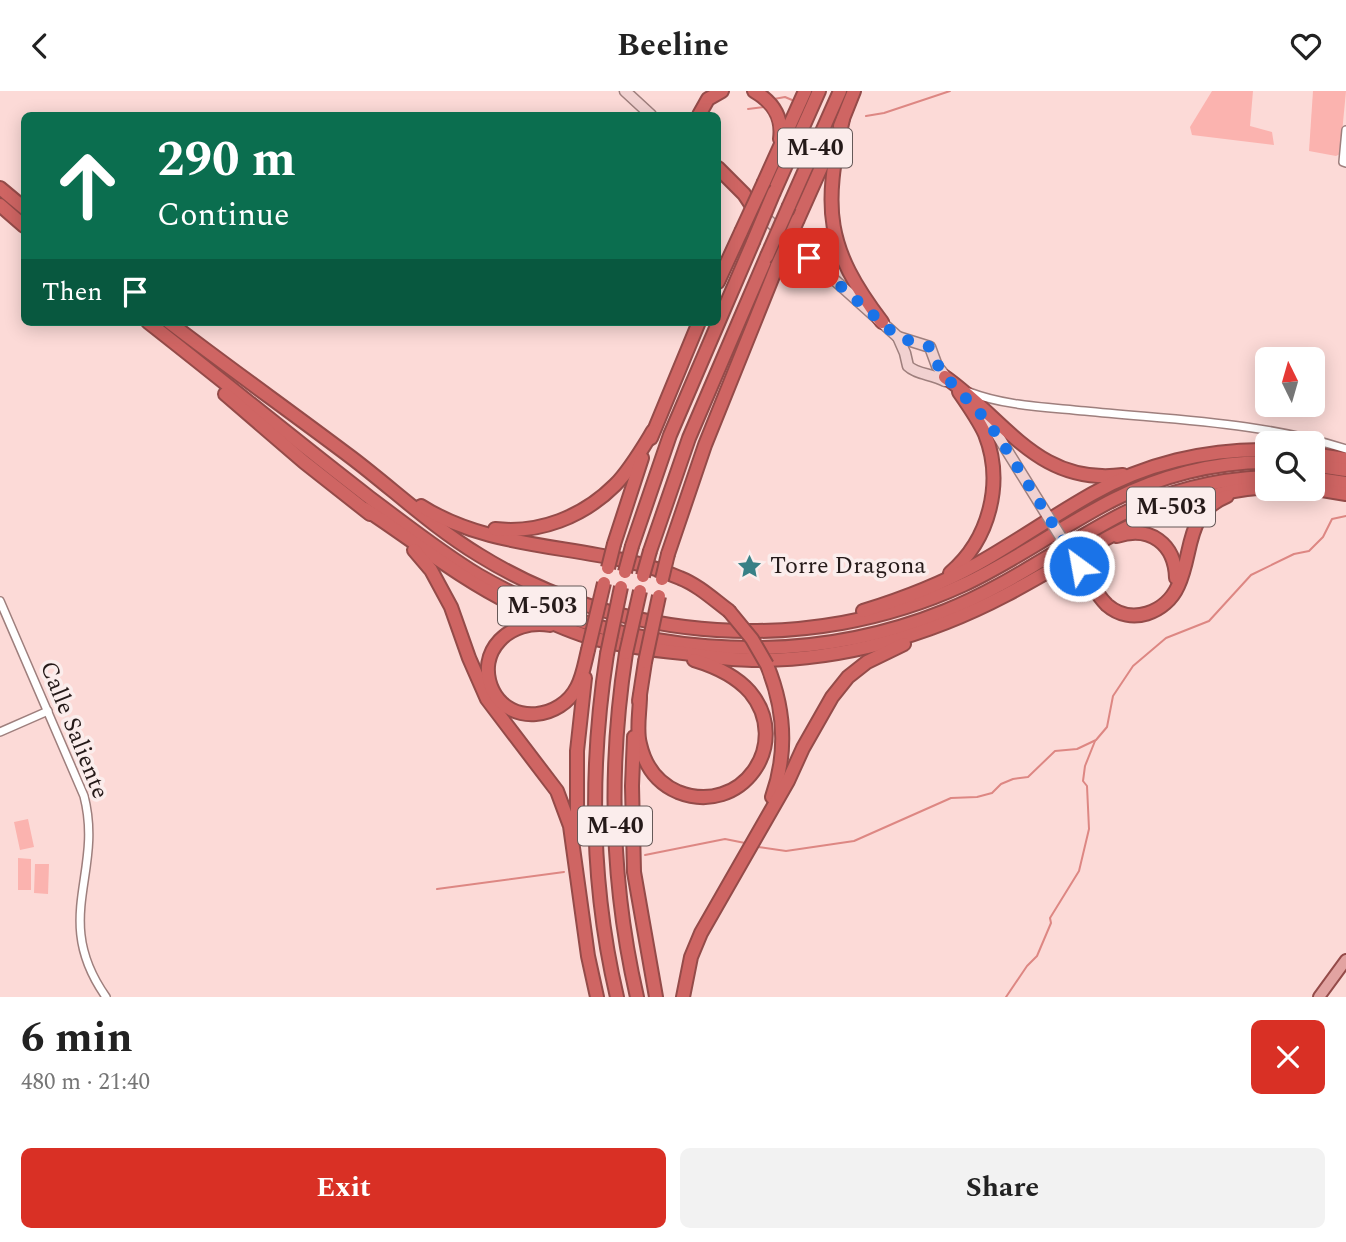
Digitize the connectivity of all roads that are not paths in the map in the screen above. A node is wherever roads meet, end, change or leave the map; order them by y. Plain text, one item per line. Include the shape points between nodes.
1 (722, 91) edge
2 (754, 91) edge
3 (805, 91) edge
4 (819, 91) edge
5 (840, 91) edge
6 (854, 91) edge
7 (629, 94) edge
8 (648, 112) edge
9 (701, 112) edge
10 (843, 119) junction
11 (1346, 130) edge
12 (779, 149) junction
13 (1346, 163) edge
14 (721, 171) edge
15 (721, 178) edge
16 (0, 188) edge
17 (0, 205) edge
18 (21, 206) edge
19 (752, 206) junction
20 (21, 223) edge
21 (721, 275) edge
22 (721, 316) edge
23 (881, 322) junction
24 (144, 326) edge
25 (153, 326) edge
26 (174, 326) edge
27 (697, 326) edge
28 (717, 326) edge
29 (898, 337) junction
30 (916, 343) junction
31 (905, 353) junction
32 (935, 360) junction
33 (924, 372) junction
34 (945, 377) joint
35 (959, 390) junction
36 (653, 431) junction
37 (1255, 451) edge
38 (1325, 456) edge
39 (1345, 459) edge
40 (1255, 463) edge
41 (1325, 463) edge
42 (1137, 473) junction
43 (1255, 478) edge
44 (1234, 479) junction
45 (1325, 480) edge
46 (1346, 483) edge
47 (1251, 488) junction
48 (1255, 488) edge
49 (1325, 490) edge
50 (1346, 494) edge
51 (405, 499) junction
52 (365, 509) junction
53 (456, 524) junction
54 (1120, 529) junction
55 (1097, 543) junction
56 (1079, 566) joint
57 (925, 589) junction
58 (1170, 598) junction
59 (0, 601) edge
60 (971, 614) junction
61 (567, 628) junction
62 (725, 631) junction
63 (588, 650) junction
64 (664, 651) junction
65 (640, 696) junction
66 (48, 711) junction
67 (0, 732) edge
68 (763, 824) junction
69 (578, 877) junction
70 (1346, 960) edge
71 (106, 997) edge
72 (597, 997) edge
73 (617, 997) edge
74 (637, 997) edge
75 (656, 997) edge
76 (682, 997) edge
77 (1319, 997) edge

1 - 9 highway via 708,99
2 - 12 highway via 777,113
3 - 12 highway
4 - 22 highway, M-40, bridge
5 - 74 highway, M-40, bridge via 689,438 643,576 620,695 614,786 617,873
6 - 10 highway
7 - 8 street
10 - 23 highway via 831,180 834,230 846,267
10 - 65 highway, bridge via 710,433 668,554
11 - 13 street
12 - 21 highway, bridge
14 - 19 highway
15 - 19 street
16 - 18 highway
17 - 20 highway
19 - 23 street
23 - 29 street
24 - 52 highway
25 - 44 highway, M-503 via 424,539 475,573 565,615 666,642 748,649 811,646 893,629 989,592 1149,502
26 - 51 highway, M-503
27 - 36 highway
28 - 73 highway, M-40, bridge via 637,524 607,654 594,787 596,879
29 - 30 street
29 - 31 street
30 - 31 street
30 - 32 street via 930,347
31 - 33 street via 908,366
32 - 33 street
32 - 34 street
33 - 35 street
34 - 35 highway
35 - 39 street via 1017,404 1267,430 1309,438
35 - 42 highway via 1027,449 1059,469 1096,477
35 - 56 street, bridge via 998,436
35 - 57 highway, M-503 via 989,447 991,505 971,550 952,571
36 - 53 highway via 616,484 563,520 536,529
36 - 63 highway, bridge via 614,544
37 - 42 highway, M-503 via 1195,457
38 - 39 highway
39 - 41 highway
40 - 62 highway, M-503 via 1199,470 1141,488 1091,512 984,576 901,609 811,628
42 - 57 highway, M-503 via 1093,493 976,565
43 - 44 highway, M-503
44 - 54 highway via 1180,497
45 - 46 highway
47 - 48 highway, M-503
47 - 54 highway, M-503 via 1175,505
47 - 58 highway, M-503 via 1218,500 1205,511
49 - 50 highway
51 - 53 highway, M-503
51 - 62 highway, M-503 via 481,557 562,597 645,621
52 - 61 highway, M-503 via 476,585
52 - 69 highway via 414,550 430,570 451,607 487,699 557,791 570,826
53 - 68 highway, M-503, bridge via 659,571 690,583 729,611 767,665 783,731 778,779
54 - 55 highway, M-503
55 - 58 highway, M-503 via 1132,533 1147,534 1164,545 1175,564
55 - 60 highway, M-503
56 - 58 highway via 1102,599 1121,613 1150,614
57 - 62 highway, M-503 via 836,617
59 - 66 street, Calle Saliente
60 - 64 highway, M-503 via 874,645 815,656 751,660
60 - 68 highway, M-503 via 898,646 848,677 818,718
61 - 63 highway via 540,623 520,626 497,642 489,671 493,690 502,702 529,715 562,706 577,687
61 - 64 highway, M-503 via 620,645
63 - 69 highway via 578,751
64 - 65 highway via 729,675 749,692 762,712 766,735 754,773 740,787 718,797 691,797 668,788 650,771 639,742
65 - 75 highway via 632,786 634,872
66 - 67 street
66 - 71 street, Calle Saliente via 87,810 89,846 79,902 79,935 92,977
68 - 76 highway, M-503 via 701,933
69 - 72 highway
70 - 77 main road

